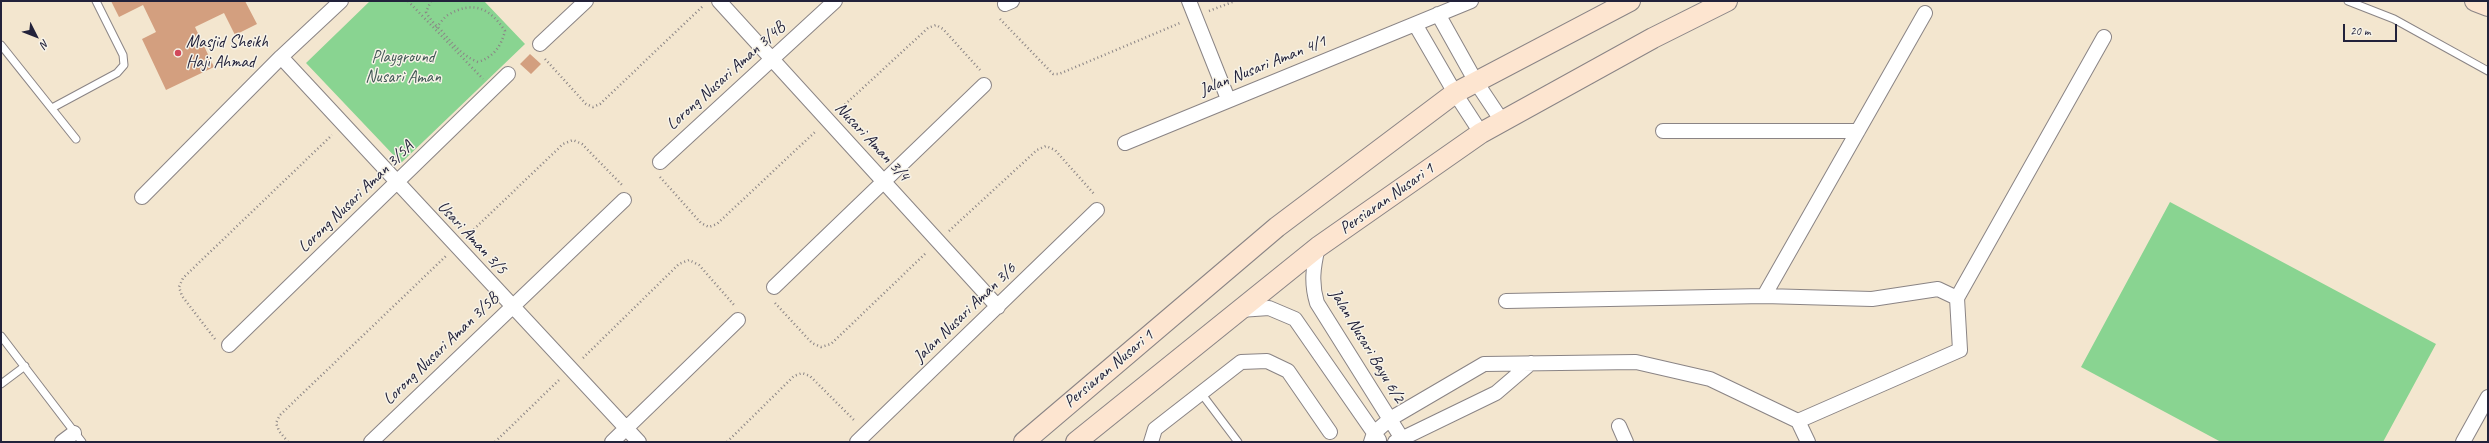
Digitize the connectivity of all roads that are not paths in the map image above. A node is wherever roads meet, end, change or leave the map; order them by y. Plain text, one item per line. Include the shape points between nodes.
1 (96, 1) edge
2 (341, 1) edge
3 (586, 1) edge
4 (719, 1) edge
5 (835, 1) edge
6 (1189, 1) edge
7 (1471, 1) edge
8 (1630, 1) edge
9 (1728, 1) edge
10 (2348, 1) edge
11 (2475, 1) edge
12 (2488, 6) edge
13 (1925, 13) dead end
14 (1438, 14) junction
15 (1415, 24) junction
16 (2104, 36) dead end
17 (540, 44) road end
18 (1, 46) edge
19 (281, 57) junction
20 (772, 59) junction
21 (2488, 70) edge
22 (508, 74) dead end
23 (1476, 82) junction
24 (984, 85) road end
25 (1455, 93) junction
26 (1228, 99) junction
27 (52, 108) junction
28 (1502, 121) junction
29 (1663, 131) dead end
30 (1858, 131) junction
31 (1481, 133) junction
32 (76, 138) dead end
33 (1125, 143) dead end
34 (660, 162) road end
35 (883, 180) junction
36 (396, 183) junction
37 (142, 196) dead end
38 (624, 200) road end
39 (1097, 210) road end
40 (1318, 247) junction
41 (774, 287) road end
42 (1764, 296) junction
43 (1957, 298) junction
44 (1506, 301) dead end
45 (512, 306) junction
46 (998, 307) junction
47 (1240, 310) junction
48 (738, 320) road end
49 (1, 336) edge
50 (228, 345) road end
51 (1531, 363) junction
52 (25, 366) junction
53 (1, 384) edge
54 (1201, 393) junction
55 (2487, 400) edge
56 (1390, 419) junction
57 (1798, 421) junction
58 (1619, 426) dead end
59 (626, 428) junction
60 (1330, 432) dead end
61 (78, 437) edge
62 (862, 438) edge
63 (1375, 439) edge
64 (1398, 439) edge
65 (62, 442) edge
66 (371, 442) edge
67 (612, 442) edge
68 (639, 442) edge
69 (1024, 442) edge
70 (1076, 442) edge
71 (1151, 442) edge
72 (1238, 442) edge
73 (1626, 442) edge
74 (1808, 442) edge
75 (2463, 442) edge

1 - 27 lane via 123,55 124,65 117,73
2 - 19 street
3 - 17 street
4 - 20 street, Nusari Aman 3/4
5 - 20 street, Lorong Nusari Aman 3/4B
6 - 26 street
7 - 14 street
8 - 23 main road, Persiaran Nusari 1
9 - 28 main road, Persiaran Nusari 1 via 1653,38
10 - 21 lane via 2394,19
11 - 12 main road
13 - 30 street
14 - 15 street, Jalan Nusari Aman 4/1
14 - 23 street
15 - 25 street
15 - 26 street, Jalan Nusari Aman 4/1
16 - 43 street
18 - 27 lane
19 - 36 street, Usari Aman 3/5
19 - 37 street
20 - 34 street, Lorong Nusari Aman 3/4B
20 - 35 street, Nusari Aman 3/4
22 - 36 street, Lorong Nusari Aman 3/5A
23 - 25 main road, Persiaran Nusari 1
23 - 28 street
24 - 35 street
25 - 31 street
25 - 69 main road, Persiaran Nusari 1 via 1277,227
26 - 33 street, Jalan Nusari Aman 4/1
27 - 32 lane
28 - 31 main road, Persiaran Nusari 1
29 - 30 street
30 - 42 street
31 - 40 main road, Persiaran Nusari 1
35 - 41 street
35 - 46 street, Nusari Aman 3/4
36 - 45 street, Usari Aman 3/5
36 - 50 street, Lorong Nusari Aman 3/5A
38 - 45 street, Lorong Nusari Aman 3/5B
39 - 46 street, Jalan Nusari Aman 3/6
40 - 47 main road, Persiaran Nusari 1
40 - 56 street, Jalan Nusari Bayu 6/2 via 1312,272 1317,303
42 - 43 street via 1872,299 1938,289
42 - 44 street
43 - 57 street via 1960,350
45 - 59 street, Usari Aman 3/5
45 - 66 street, Lorong Nusari Aman 3/5B
46 - 62 street, Jalan Nusari Aman 3/6
47 - 63 street via 1269,308 1295,319
47 - 70 main road, Persiaran Nusari 1
48 - 59 street
49 - 52 lane
51 - 56 street via 1484,364
51 - 57 street via 1636,362 1710,379
51 - 64 street via 1496,393
52 - 53 lane
52 - 61 lane
54 - 60 street via 1241,362 1268,361 1288,371
54 - 71 street via 1155,429
54 - 72 lane
55 - 75 street
56 - 63 street
56 - 64 street, Jalan Nusari Bayu 6/2
57 - 74 street
58 - 73 street
59 - 67 street
59 - 68 street, Usari Aman 3/5
61 - 65 street

